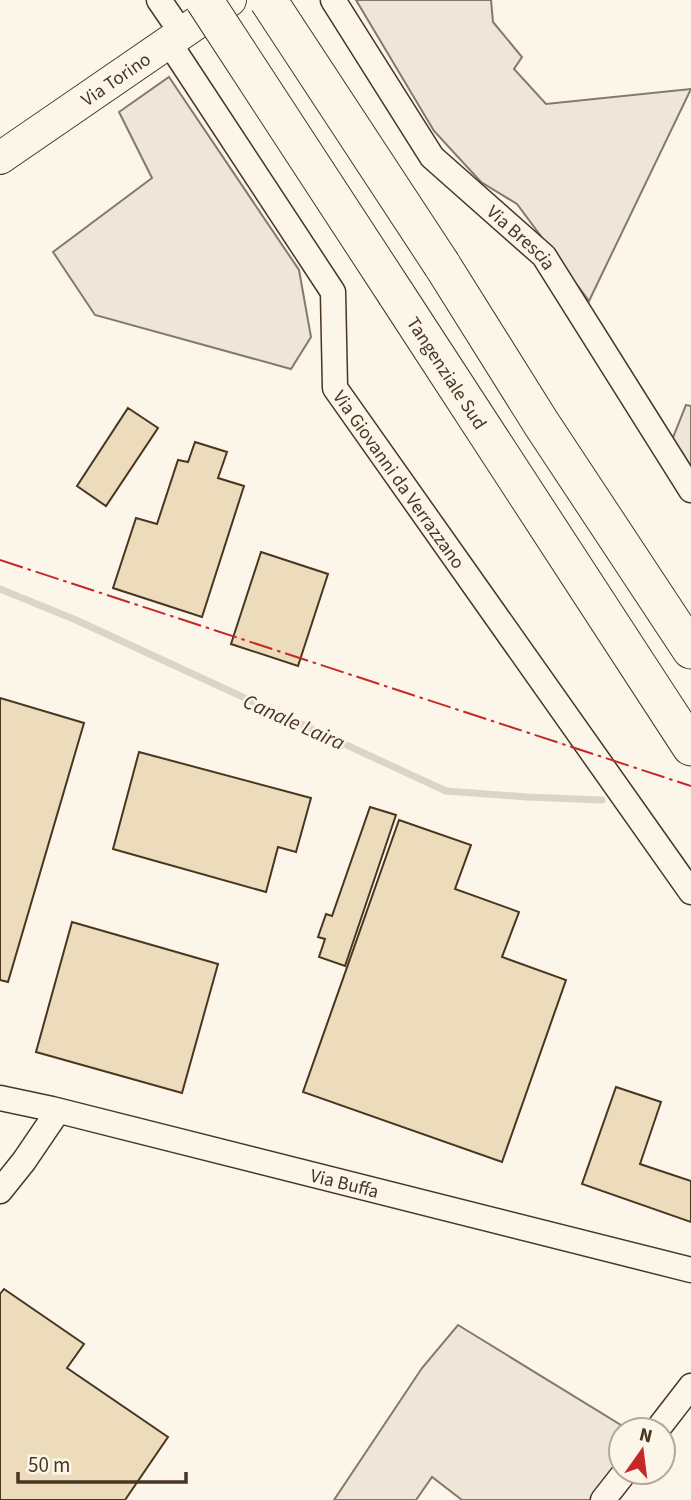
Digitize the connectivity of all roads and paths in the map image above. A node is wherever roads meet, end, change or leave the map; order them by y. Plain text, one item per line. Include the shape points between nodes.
1 (159, 0) edge
2 (204, 0) edge
3 (230, 0) edge
4 (268, 0) edge
5 (333, 0) edge
6 (174, 37) junction
7 (0, 158) edge
8 (691, 491) edge
9 (691, 650) edge
10 (691, 747) edge
11 (691, 891) edge
12 (0, 1098) edge
13 (58, 1111) junction
14 (0, 1191) edge
15 (691, 1270) edge
16 (691, 1386) edge
17 (668, 1416) edge
18 (614, 1486) edge
19 (603, 1500) edge

1 - 6 street, Via Giovanni da Verrazzano
2 - 10 highway, Tangenziale Sud, bridge
3 - 6 main road, Via Torino
4 - 9 highway, bridge
5 - 8 street, Via Brescia via 432,158 544,256
6 - 7 main road, Via Torino
6 - 11 street, Via Giovanni da Verrazzano via 333,292 335,388
12 - 13 street, Via Buffa
13 - 14 street
13 - 15 street, Via Buffa
16 - 17 street
18 - 19 street

